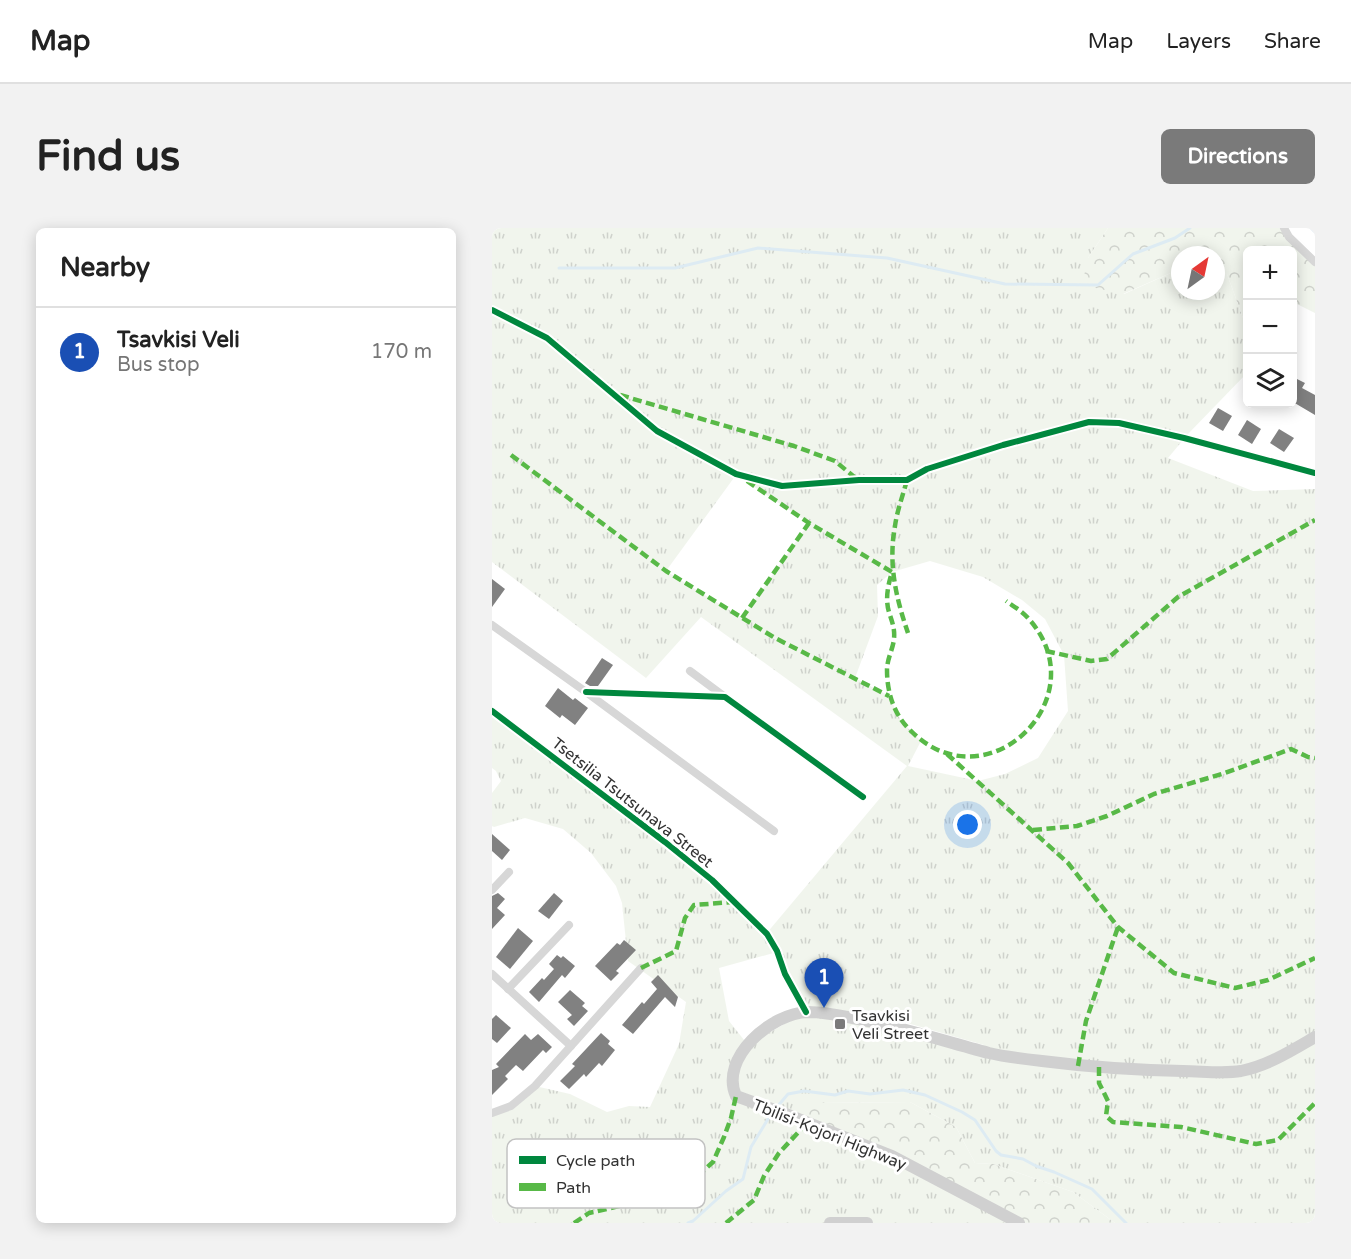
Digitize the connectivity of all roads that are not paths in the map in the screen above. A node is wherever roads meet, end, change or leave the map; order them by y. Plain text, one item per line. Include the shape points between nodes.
1 (1284, 228) edge
2 (1315, 262) edge
3 (492, 310) edge
4 (1315, 473) edge
5 (492, 625) edge
6 (690, 671) dead end
7 (586, 692) junction
8 (725, 697) junction
9 (492, 711) edge
10 (863, 797) dead end
11 (774, 831) dead end
12 (509, 872) dead end
13 (492, 890) edge
14 (569, 925) dead end
15 (641, 968) dead end
16 (492, 974) edge
17 (508, 989) junction
18 (806, 1012) junction
19 (1315, 1037) edge
20 (571, 1046) junction
21 (492, 1113) edge
22 (830, 1223) edge
23 (867, 1223) edge
24 (1018, 1223) edge

1 - 2 street
3 - 4 street via 546,338 657,431 736,474 782,486 907,480 927,469 1003,445 1089,423 1119,423
5 - 7 street
6 - 8 street
7 - 8 street
7 - 11 street
8 - 10 street
9 - 18 street, Tsetsilia Tsutsunava Street via 712,880 766,934
12 - 13 street
14 - 17 street
15 - 20 street
16 - 17 street
17 - 20 street
18 - 19 main road, Tbilisi-Kojori Highway via 895,1026 1016,1058 1123,1070 1239,1071 1272,1062
18 - 24 main road, Tbilisi-Kojori Highway via 765,1028 748,1045 735,1063 731,1080 736,1096 892,1156
20 - 21 street via 535,1086 511,1106
22 - 23 main road

